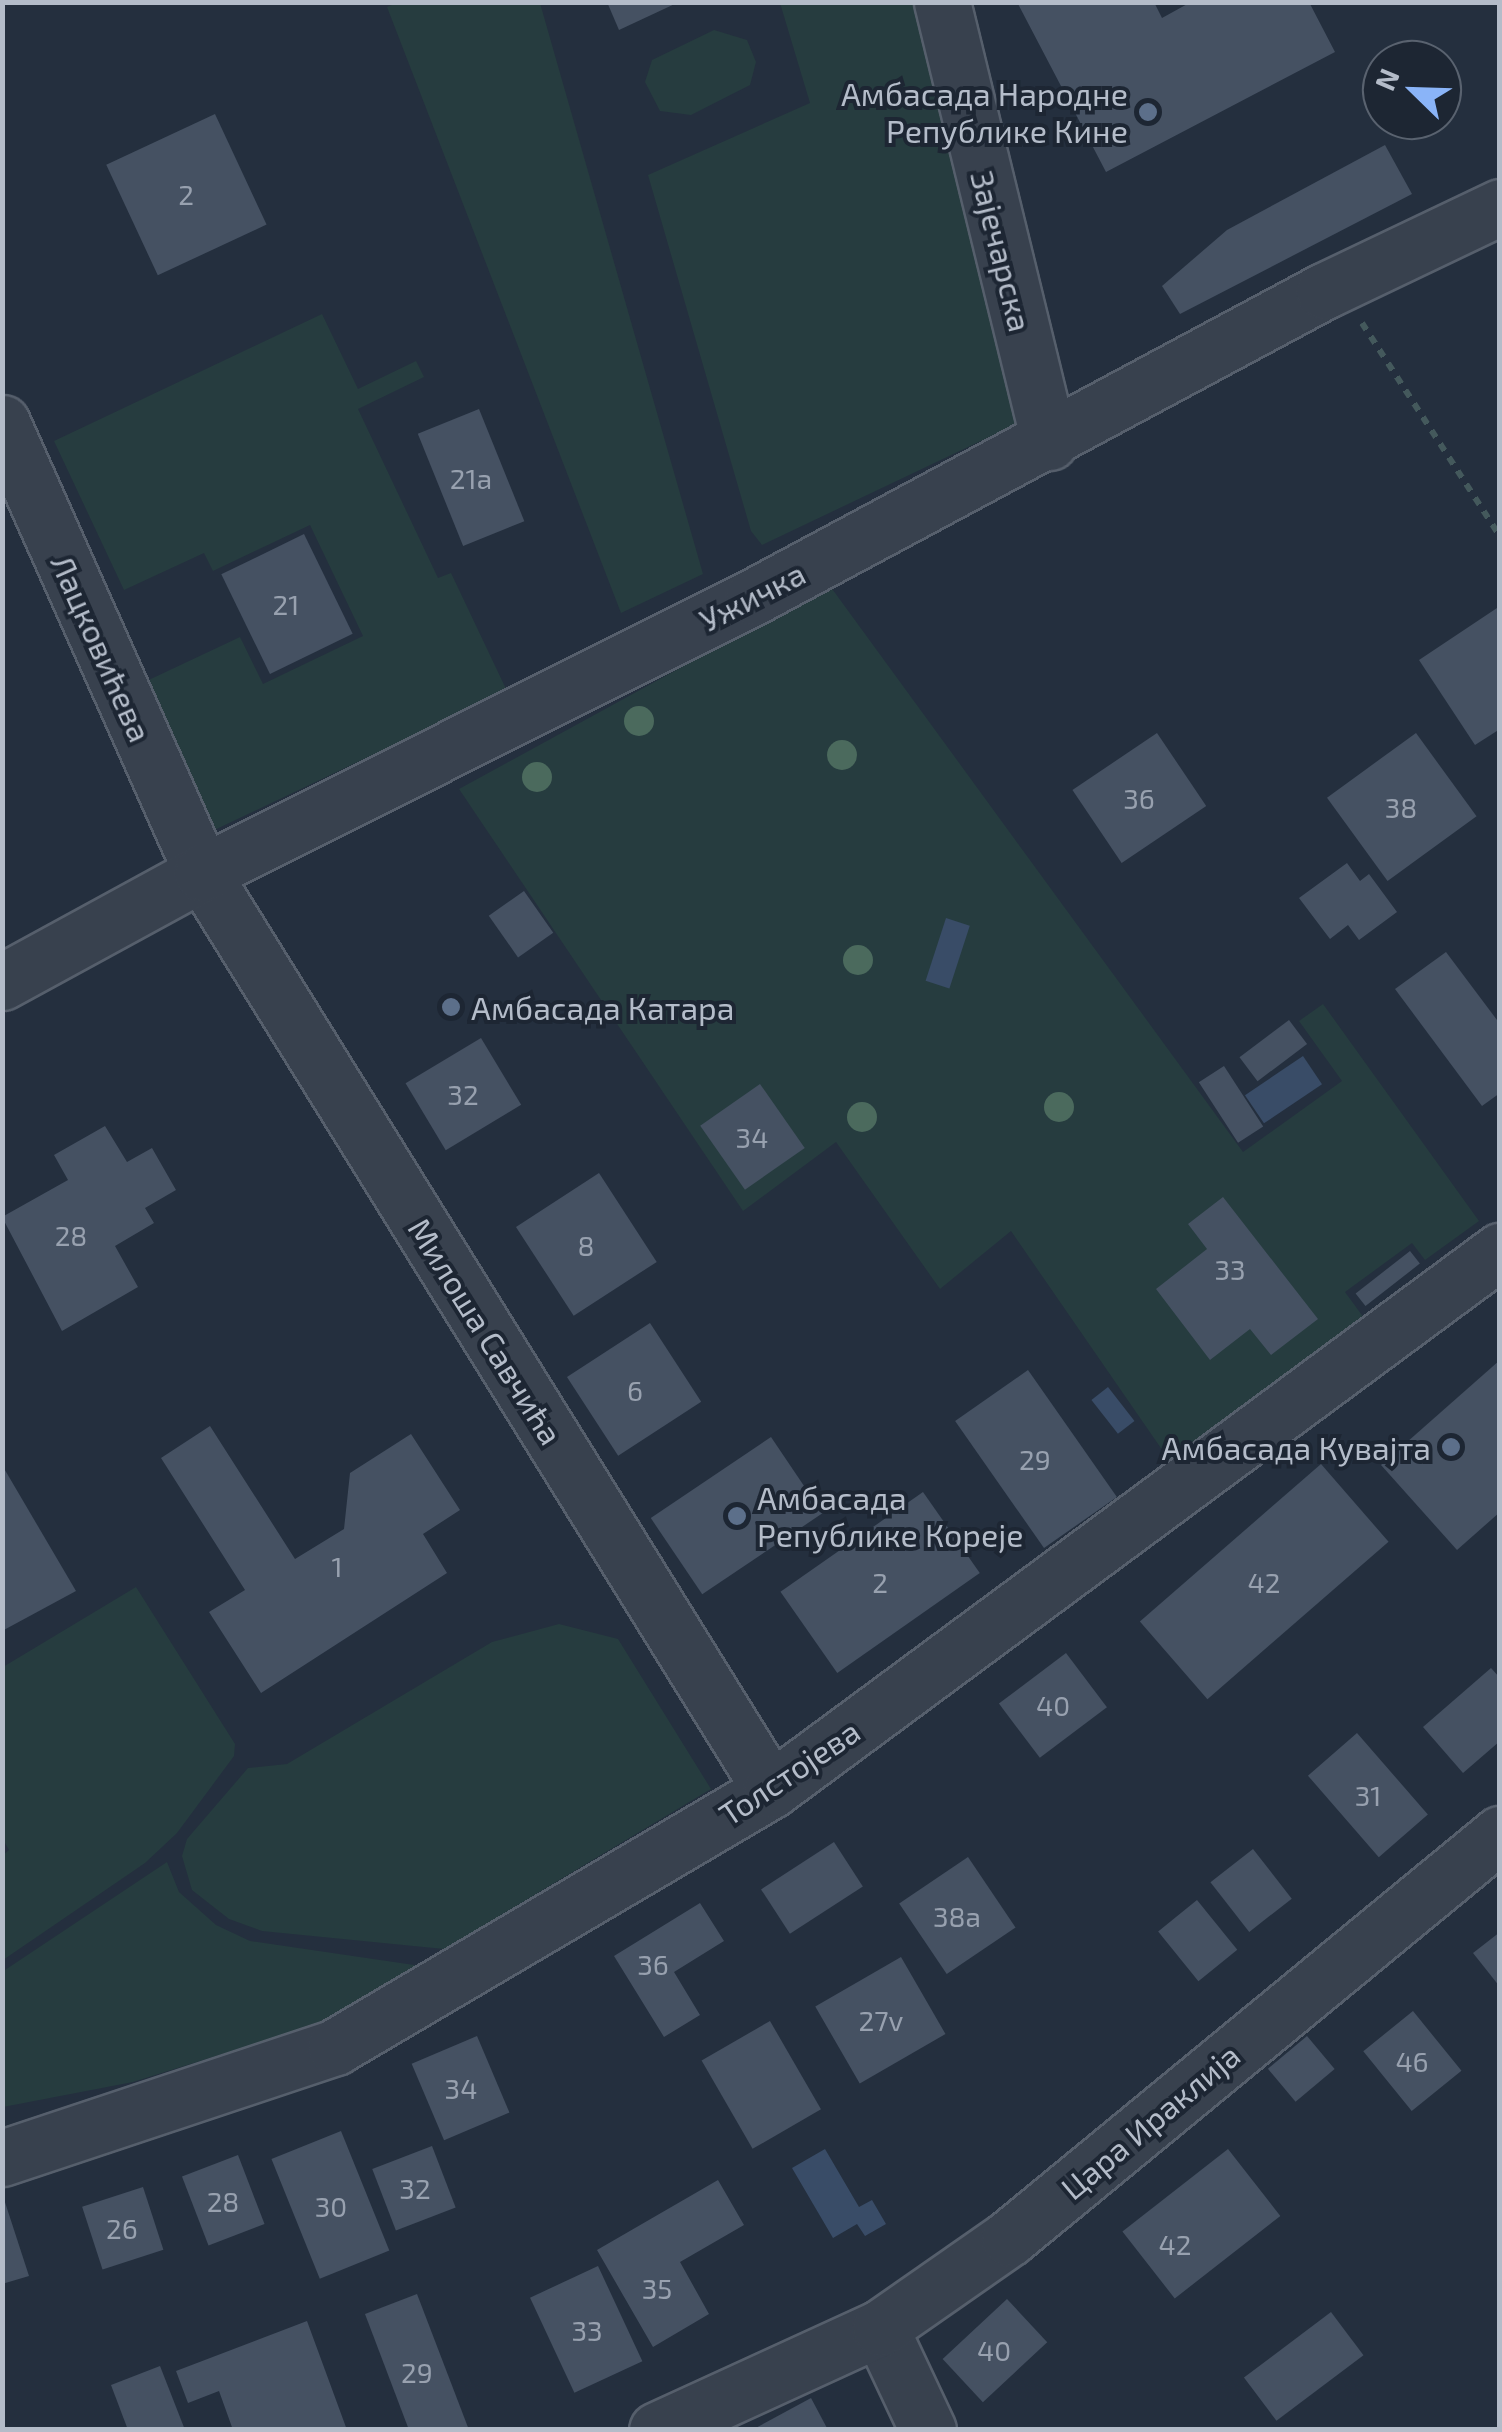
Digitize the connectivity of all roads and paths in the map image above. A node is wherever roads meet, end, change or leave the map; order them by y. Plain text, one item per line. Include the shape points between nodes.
1 (942, 2) edge
2 (1500, 207) edge
3 (1337, 284) junction
4 (2, 424) edge
5 (1049, 442) junction
6 (1500, 536) edge
7 (202, 873) junction
8 (2, 982) edge
9 (1500, 1251) edge
10 (771, 1790) junction
11 (1500, 1834) edge
12 (2, 2158) edge
13 (880, 2328) junction
14 (657, 2430) edge
15 (928, 2430) edge

1 - 5 street, Зајечарска
2 - 3 street, Ужичка
3 - 5 street, Ужичка
3 - 6 path
4 - 7 street, Лацковићева
5 - 7 street, Ужичка
7 - 8 street, Ужичка
7 - 10 street, Милоша Савчића
9 - 10 street, Толстојева
10 - 12 street, Толстојева via 334,2047
11 - 13 street, Цара Ираклија via 1009,2238
13 - 14 street, Цара Ираклија
13 - 15 street

